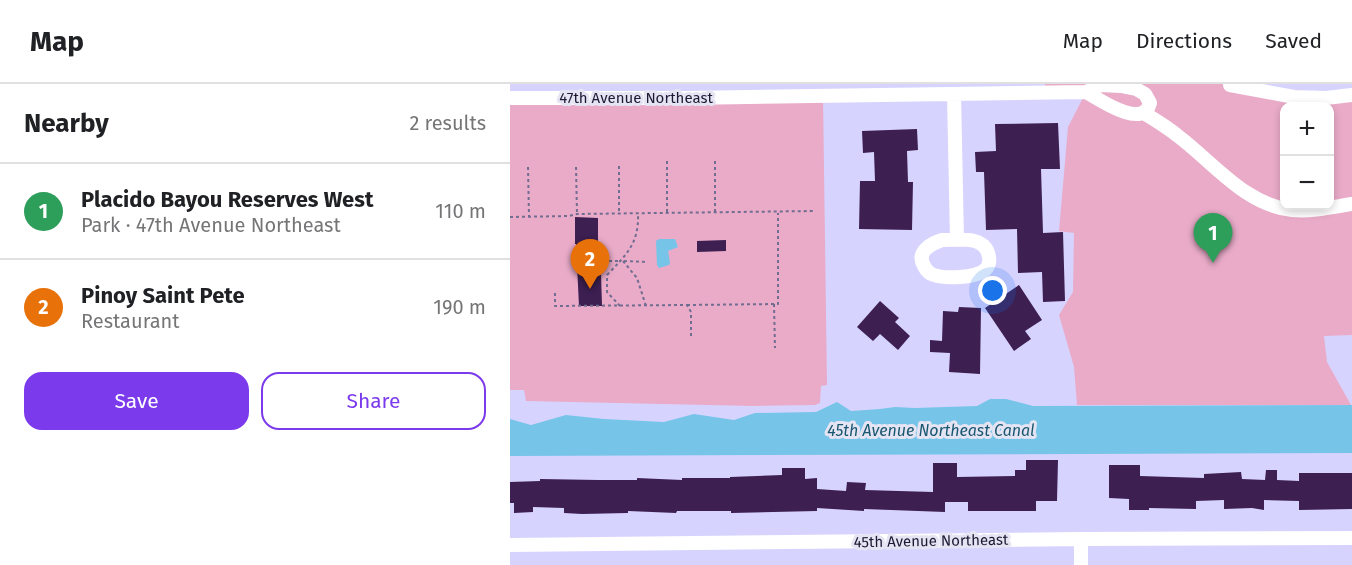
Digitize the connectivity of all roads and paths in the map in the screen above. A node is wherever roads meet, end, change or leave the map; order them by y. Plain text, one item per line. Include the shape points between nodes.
1 (644, 84) edge
2 (686, 84) edge
3 (1230, 85) edge
4 (1001, 89) edge
5 (1086, 92) junction
6 (954, 94) junction
7 (1352, 96) edge
8 (510, 98) edge
9 (644, 98) junction
10 (687, 98) junction
11 (1144, 113) junction
12 (667, 161) dead end
13 (715, 161) dead end
14 (576, 166) dead end
15 (619, 166) dead end
16 (528, 167) dead end
17 (1352, 204) edge
18 (715, 212) junction
19 (778, 212) junction
20 (815, 212) dead end
21 (619, 213) junction
22 (638, 213) junction
23 (667, 213) junction
24 (577, 214) junction
25 (529, 216) junction
26 (510, 217) edge
27 (957, 240) junction
28 (597, 261) dead end
29 (622, 261) junction
30 (648, 262) dead end
31 (555, 293) dead end
32 (774, 304) junction
33 (687, 305) junction
34 (620, 306) junction
35 (646, 306) junction
36 (691, 339) dead end
37 (775, 348) dead end
38 (1352, 538) edge
39 (1081, 539) junction
40 (510, 545) edge
41 (1081, 565) edge

1 - 9 street
2 - 10 street
3 - 7 street via 1294,97
4 - 5 street, 47th Avenue Northeast
4 - 6 street, 47th Avenue Northeast
5 - 11 street via 1121,111
5 - 11 street, 47th Avenue Northeast via 1101,85 1137,89 1150,103
6 - 10 street, 47th Avenue Northeast
6 - 27 street
8 - 9 street, 47th Avenue Northeast
9 - 10 street, 47th Avenue Northeast
11 - 17 street via 1244,191 1266,203 1293,210
12 - 23 path
13 - 18 path
14 - 24 path
15 - 21 path
16 - 25 path
18 - 19 path
18 - 23 path
19 - 20 path
19 - 32 path via 778,304
21 - 22 path
21 - 24 path
22 - 23 path
22 - 29 path via 636,238
24 - 25 path
25 - 26 path
27 - 27 street via 979,242 986,247 986,269 969,276 933,275 926,270 921,256 925,249 942,240
28 - 29 path
29 - 30 path
29 - 34 path via 606,275 607,292
29 - 35 path via 637,278
31 - 34 path via 555,306
32 - 33 path
32 - 37 path
33 - 35 path
33 - 36 path via 691,312
34 - 35 path
38 - 39 street, 45th Avenue Northeast
39 - 40 street, 45th Avenue Northeast
39 - 41 street

